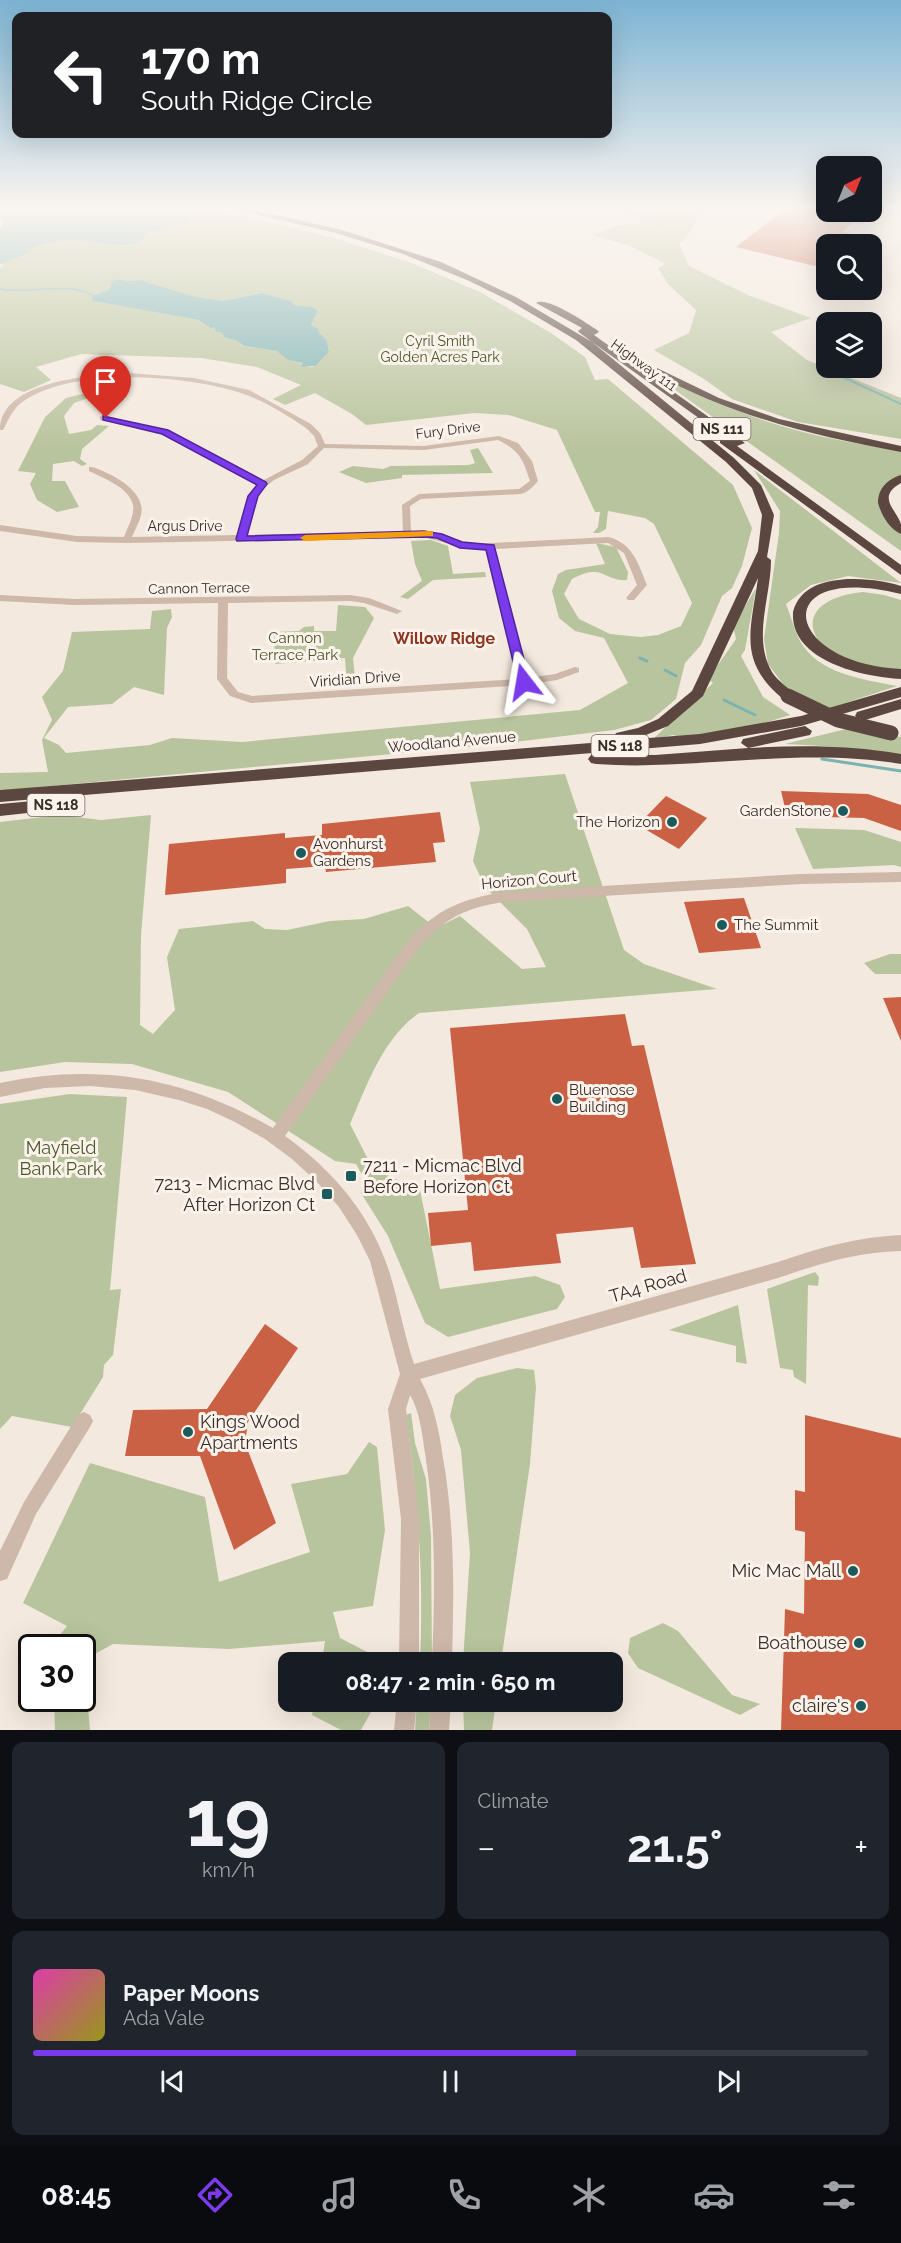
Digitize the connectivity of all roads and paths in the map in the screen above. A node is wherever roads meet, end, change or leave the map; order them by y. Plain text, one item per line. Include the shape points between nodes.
1 (495, 290) edge
2 (513, 290) edge
3 (540, 303) junction
4 (580, 339) junction
5 (103, 418) dead end
6 (0, 429) edge
7 (322, 446) junction
8 (901, 449) edge
9 (92, 469) dead end
10 (901, 478) edge
11 (262, 484) junction
12 (0, 528) edge
13 (901, 530) edge
14 (407, 534) junction
15 (241, 539) junction
16 (127, 540) junction
17 (490, 547) junction
18 (764, 550) junction
19 (901, 559) edge
20 (901, 571) edge
21 (901, 590) edge
22 (0, 598) edge
23 (632, 598) dead end
24 (223, 601) junction
25 (397, 611) dead end
26 (575, 670) dead end
27 (901, 674) edge
28 (524, 682) junction
29 (901, 692) edge
30 (901, 704) edge
31 (896, 733) edge
32 (596, 759) junction
33 (901, 759) edge
34 (333, 769) junction
35 (0, 796) edge
36 (0, 810) edge
37 (901, 877) edge
38 (0, 1090) edge
39 (275, 1138) junction
40 (901, 1243) edge
41 (408, 1374) junction
42 (84, 1421) dead end
43 (0, 1572) edge
44 (409, 1652) edge
45 (442, 1652) edge
46 (406, 1712) edge
47 (440, 1712) edge
48 (404, 1730) edge
49 (439, 1730) edge

1 - 4 highway, Highway 111 / NS 111
2 - 3 highway, Highway 111 / NS 111
3 - 8 highway via 571,317 681,385 730,408 792,428
3 - 19 highway, Highway 111 / NS 111 via 609,348
4 - 18 highway via 689,424 757,487 768,515
4 - 20 highway, Highway 111 / NS 111
5 - 11 street via 165,432
6 - 7 street via 20,400 56,384 93,377 164,378 208,383 254,396 308,426
7 - 11 street via 305,462
7 - 14 street, Fury Drive via 424,448 499,438 515,445 528,461 534,481 520,491 419,497 408,502
9 - 16 street via 136,500 137,513
10 - 13 highway via 886,489 883,501 885,513
11 - 15 street via 253,496
12 - 16 street, Argus Drive via 77,539
14 - 15 street, Argus Drive
14 - 17 street, Argus Drive via 433,534 460,545
15 - 16 street, Argus Drive
17 - 23 street, Argus Drive via 616,542 628,549 642,585
17 - 28 street
18 - 31 highway, bridge via 755,640 757,657 768,678 788,696 832,720 859,729
18 - 34 highway via 698,693 678,713 650,730 588,742
21 - 27 highway via 863,582 822,588 803,602 799,621 817,648 841,663 871,672
22 - 24 street, Cannon Terrace via 74,602
24 - 25 street, Cannon Terrace via 350,598
24 - 28 street, Viridian Drive via 222,679 229,690 242,698 269,700
26 - 28 street, Viridian Drive
29 - 34 highway, Woodland Avenue / NS 118 via 828,714 710,738
30 - 32 highway, Woodland Avenue / NS 118 via 772,739 705,750
32 - 33 highway via 652,760 818,750
32 - 36 highway, Woodland Avenue / NS 118
34 - 35 highway, Woodland Avenue / NS 118
37 - 39 street, Horizon Court via 801,879 503,897 458,906 428,927 415,942
38 - 39 street via 78,1080 142,1084 217,1106
39 - 41 street via 325,1178 367,1236 388,1290
40 - 41 street, TA4 Road via 824,1254
41 - 44 street via 397,1409 410,1519
41 - 45 street via 425,1407 437,1477 443,1548
42 - 43 street via 30,1508
46 - 48 street
47 - 49 street

